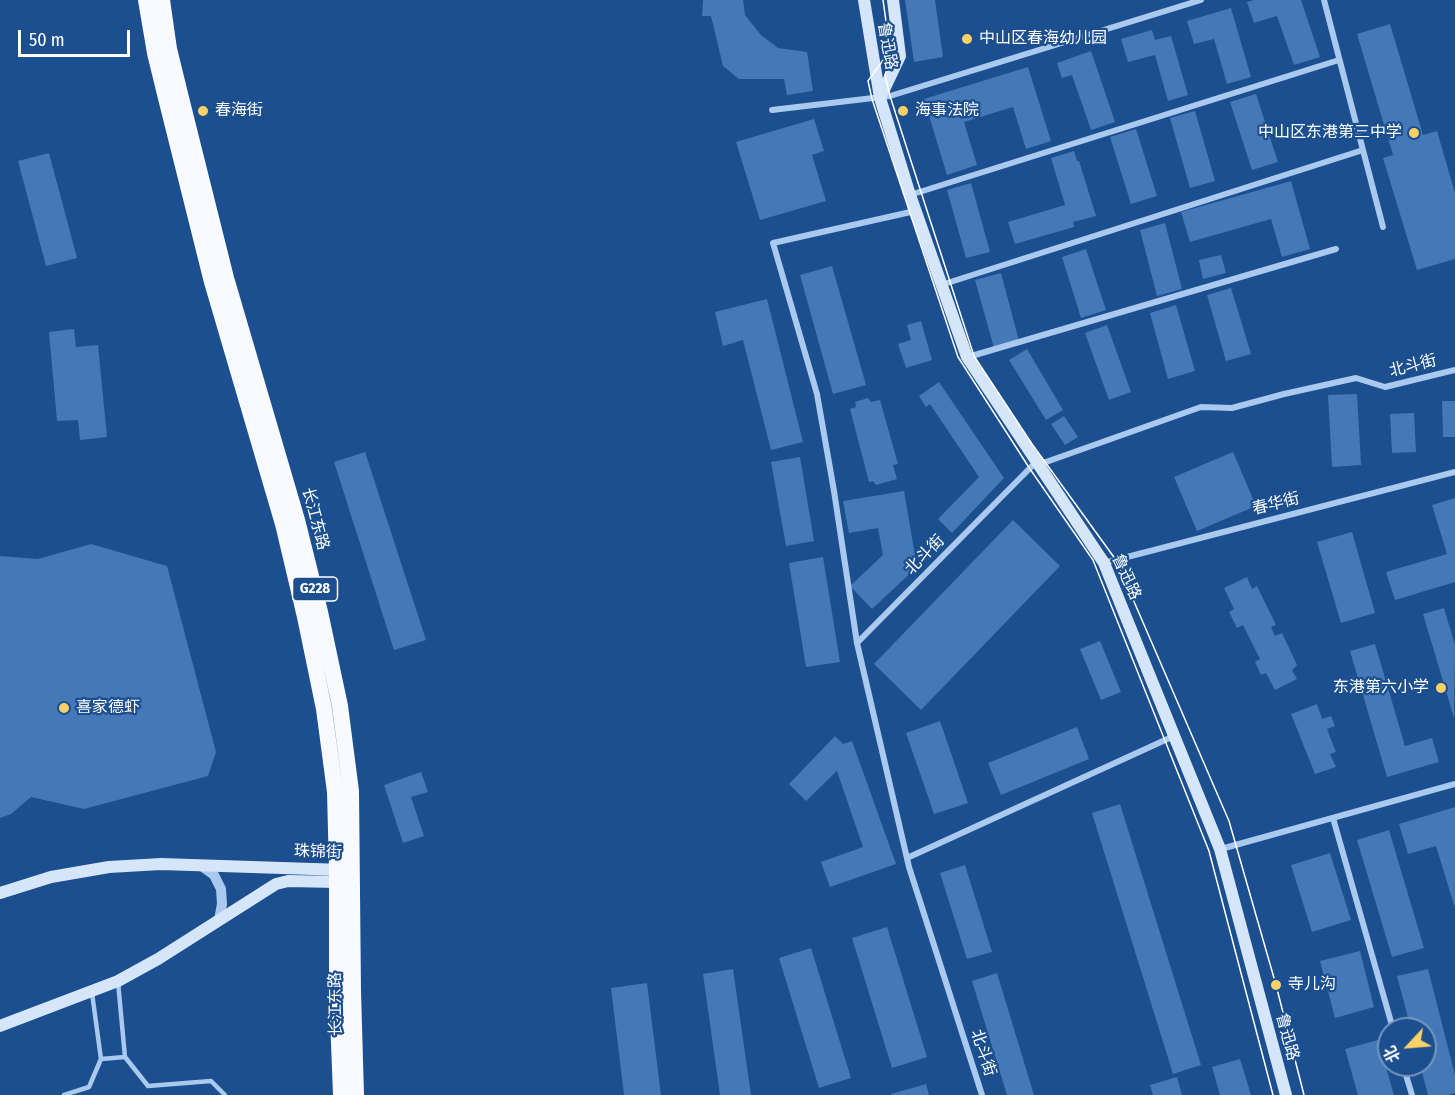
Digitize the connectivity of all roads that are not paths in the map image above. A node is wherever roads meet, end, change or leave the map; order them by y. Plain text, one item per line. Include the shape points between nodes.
1 (146, 0) edge
2 (162, 0) edge
3 (864, 0) edge
4 (893, 0) edge
5 (1201, 0) edge
6 (1324, 0) edge
7 (1340, 60) junction
8 (880, 98) junction
9 (772, 110) dead end
10 (1363, 150) junction
11 (910, 195) junction
12 (915, 211) junction
13 (1383, 227) dead end
14 (1336, 249) dead end
15 (940, 285) junction
16 (967, 357) junction
17 (1455, 370) edge
18 (1036, 462) junction
19 (1455, 472) edge
20 (1104, 563) junction
21 (857, 643) junction
22 (1174, 736) junction
23 (1455, 784) edge
24 (1333, 818) junction
25 (1220, 849) junction
26 (907, 858) junction
27 (201, 865) junction
28 (343, 874) junction
29 (0, 892) edge
30 (219, 920) junction
31 (118, 981) junction
32 (92, 992) junction
33 (1390, 1017) edge
34 (0, 1026) edge
35 (125, 1057) junction
36 (101, 1059) junction
37 (1407, 1077) edge
38 (64, 1095) edge
39 (225, 1095) edge
40 (341, 1095) edge
41 (356, 1095) edge
42 (982, 1095) edge
43 (1286, 1095) edge
44 (1412, 1095) edge

1 - 28 highway, 长江东路 / G228 via 160,73 212,282 283,524 305,616 324,709
2 - 28 highway, 长江东路 / G228 via 180,98 226,278 297,520 340,706 350,780
3 - 8 main road, 鲁迅路
4 - 8 main road, 鲁迅路 via 900,56
5 - 8 street
6 - 7 street
7 - 10 street
7 - 11 street
8 - 9 street
8 - 11 main road, 鲁迅路
10 - 13 street
10 - 15 street
11 - 12 main road, 鲁迅路
12 - 15 main road, 鲁迅路
12 - 21 street via 773,243 817,394
14 - 16 street
15 - 16 main road, 鲁迅路
16 - 18 main road, 鲁迅路
17 - 18 street, 北斗街 via 1385,387 1356,378 1232,408 1201,407 1046,462
18 - 20 main road, 鲁迅路
18 - 21 street, 北斗街
19 - 20 street, 春华街
20 - 22 main road, 鲁迅路
21 - 26 street, 北斗街
22 - 25 main road, 鲁迅路
22 - 26 street
23 - 24 street
24 - 25 street
24 - 33 street
25 - 43 main road, 鲁迅路
26 - 42 street, 北斗街
27 - 28 main road, 珠锦街
27 - 29 main road, 珠锦街 via 109,867 51,877
27 - 30 street via 214,875 221,889
28 - 30 main road, 珠锦街 via 276,884
28 - 40 highway, 长江东路 / G228 via 337,991
28 - 41 highway, 长江东路 / G228
30 - 31 main road, 珠锦街
31 - 32 main road, 珠锦街
31 - 35 lane
32 - 34 main road, 珠锦街
32 - 36 lane
35 - 36 lane
35 - 39 lane via 148,1086 211,1081
36 - 38 lane via 89,1087
37 - 44 street

